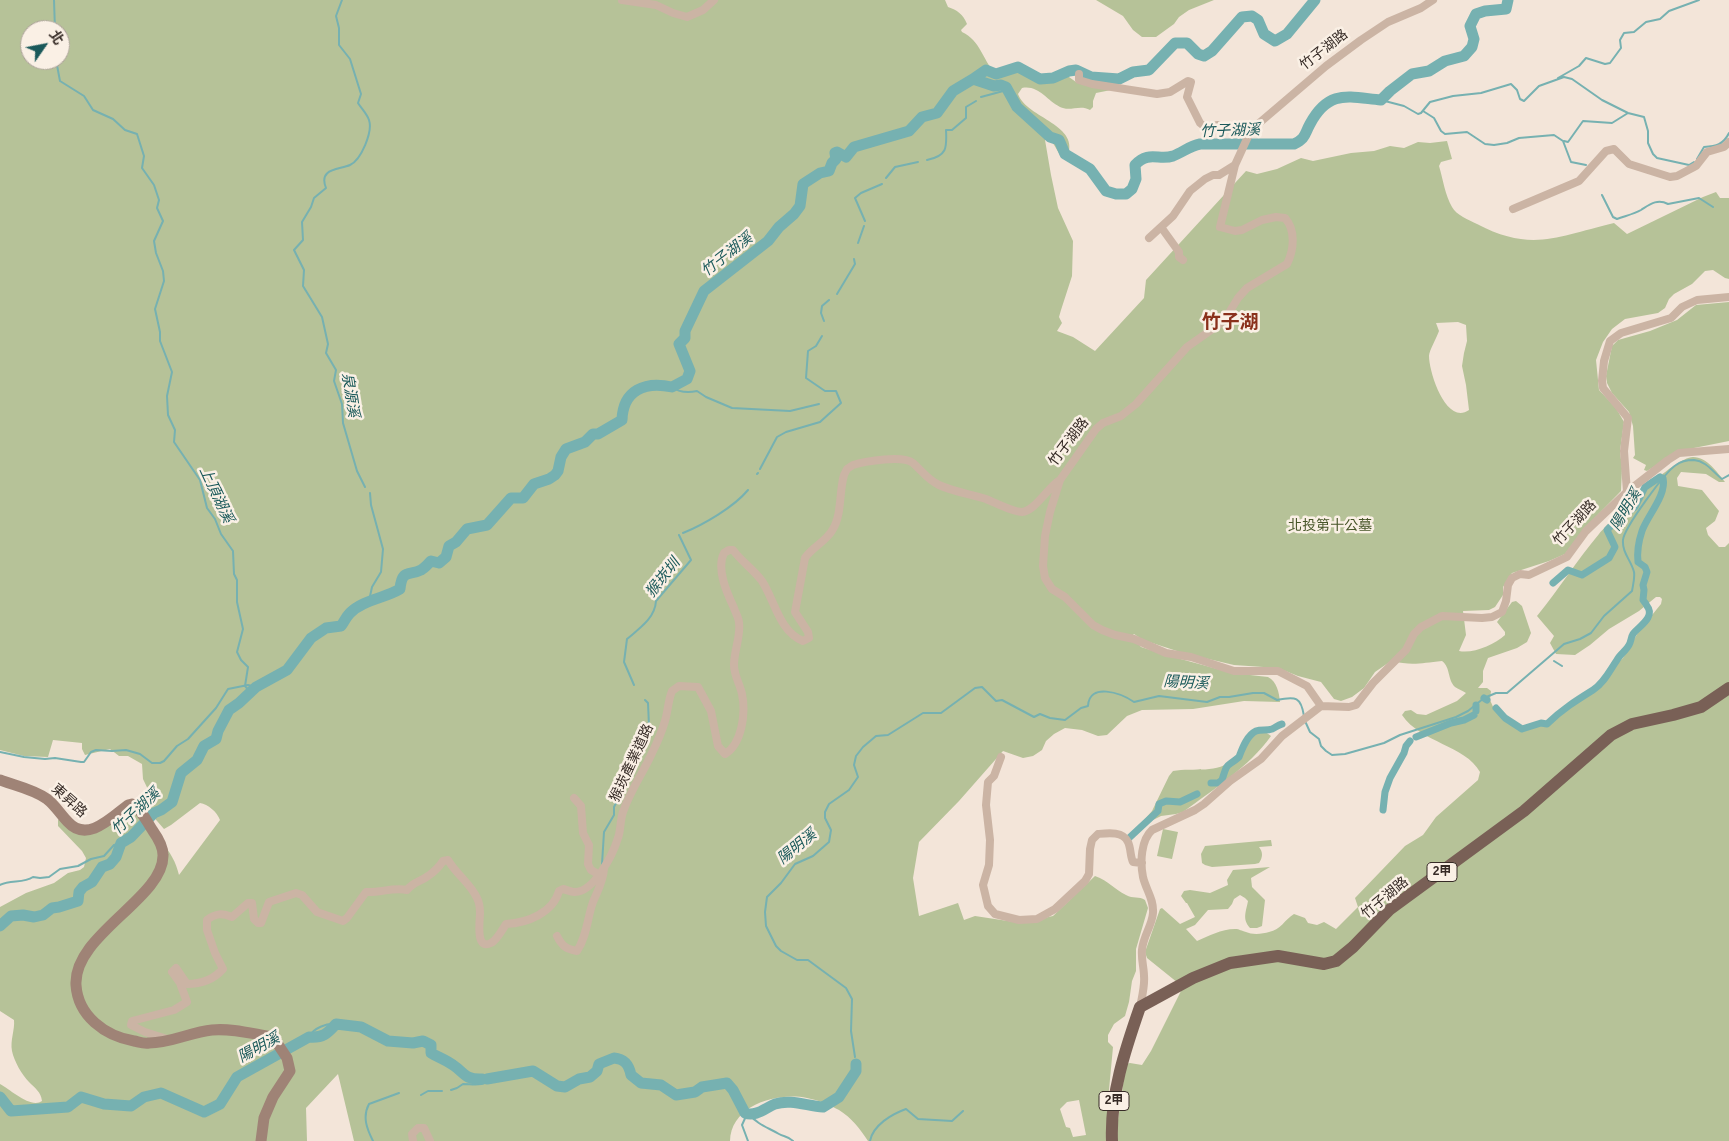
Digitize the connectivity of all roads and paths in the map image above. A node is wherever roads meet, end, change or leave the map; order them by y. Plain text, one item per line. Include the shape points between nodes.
1 (622, 0) edge
2 (714, 0) edge
3 (1433, 0) edge
4 (1079, 74) dead end
5 (1251, 130) junction
6 (1729, 142) edge
7 (1235, 165) junction
8 (1513, 209) dead end
9 (1161, 227) junction
10 (1149, 238) dead end
11 (1183, 260) dead end
12 (1729, 297) edge
13 (1729, 449) edge
14 (1060, 480) junction
15 (1627, 492) junction
16 (1729, 688) edge
17 (1321, 706) junction
18 (1001, 758) dead end
19 (0, 780) edge
20 (574, 798) dead end
21 (1142, 863) junction
22 (601, 871) junction
23 (557, 936) dead end
24 (1140, 1006) junction
25 (171, 1040) junction
26 (261, 1141) edge
27 (413, 1141) edge
28 (430, 1141) edge
29 (1112, 1141) edge

1 - 2 street via 656,5 687,17 703,10
3 - 5 street, 竹子湖路 via 1388,22 1361,40
4 - 5 street via 1079,80 1092,84 1158,94 1170,92 1188,81 1191,82 1187,98 1205,127 1218,125 1226,129
5 - 7 street, 竹子湖路
6 - 8 street via 1707,152 1696,166 1670,177 1629,164 1614,149 1606,151 1578,181
7 - 9 street via 1205,179 1190,191
7 - 14 street, 竹子湖路 via 1220,227 1235,231 1262,220 1286,218 1291,224 1293,241 1287,264 1247,288 1224,321 1187,347 1136,404 1096,429
9 - 10 street
9 - 11 street
12 - 15 street via 1697,300 1682,307 1671,318 1621,333 1610,341 1602,381 1603,388 1628,418 1624,451
13 - 15 street via 1680,453
14 - 17 street, 竹子湖路 via 1044,536 1045,578 1052,589 1065,596 1093,625 1166,653 1191,657 1234,671 1278,671 1306,686
14 - 22 street, 猴崁產業道路 via 1036,504 1022,512 950,490 937,484 912,462 900,458 853,465 844,475 833,529 805,558 796,612 808,632 809,638 803,641 782,622 762,581 733,550 726,551 722,556 722,578 739,622 734,662 743,707 739,739 725,754 718,746 711,711 698,687 679,686 672,691 665,722 623,812 618,837
15 - 17 street, 竹子湖路 via 1586,531 1566,557 1529,575 1520,574 1512,578 1502,612 1492,617 1442,616 1431,621 1414,634 1406,650 1372,683 1356,705
16 - 24 main road, 竹子湖路 / 2甲 via 1701,707 1632,724 1610,735 1524,811 1389,910 1336,961 1324,964 1278,956 1230,963
17 - 21 street via 1292,727 1260,759 1204,804 1152,830 1144,846
18 - 21 street via 988,782 986,805 990,865 983,885 988,906 995,914 1019,920 1037,919 1055,909 1085,881 1089,874 1092,840 1098,834 1123,836 1128,841 1133,862
19 - 25 street, 東昇路 via 36,792 48,800 74,829 82,831 96,828 132,804 160,841 163,856 157,876 94,943 80,964 76,984 81,1003 99,1028 147,1044
20 - 22 street via 581,806 589,845 588,864 591,870
21 - 24 street via 1143,878 1153,900 1153,913 1142,950 1144,978
22 - 23 street via 601,888 577,951 561,945
22 - 25 street, 猴崁產業道路 via 596,880 583,890 575,892 563,888 547,909 521,923 506,924 492,942 486,944 480,938 477,899 448,860 407,890 366,892 343,922 317,912 302,895 296,893 269,902 261,923 254,919 252,903 232,917 214,914 207,920 207,930 223,969 199,984 187,984 176,968 172,972 187,1002 174,1010 130,1024
24 - 29 main road, 2甲 via 1116,1086
25 - 26 street via 211,1030 273,1037 287,1058 290,1071 264,1118
27 - 28 street via 412,1134 418,1128 424,1128

